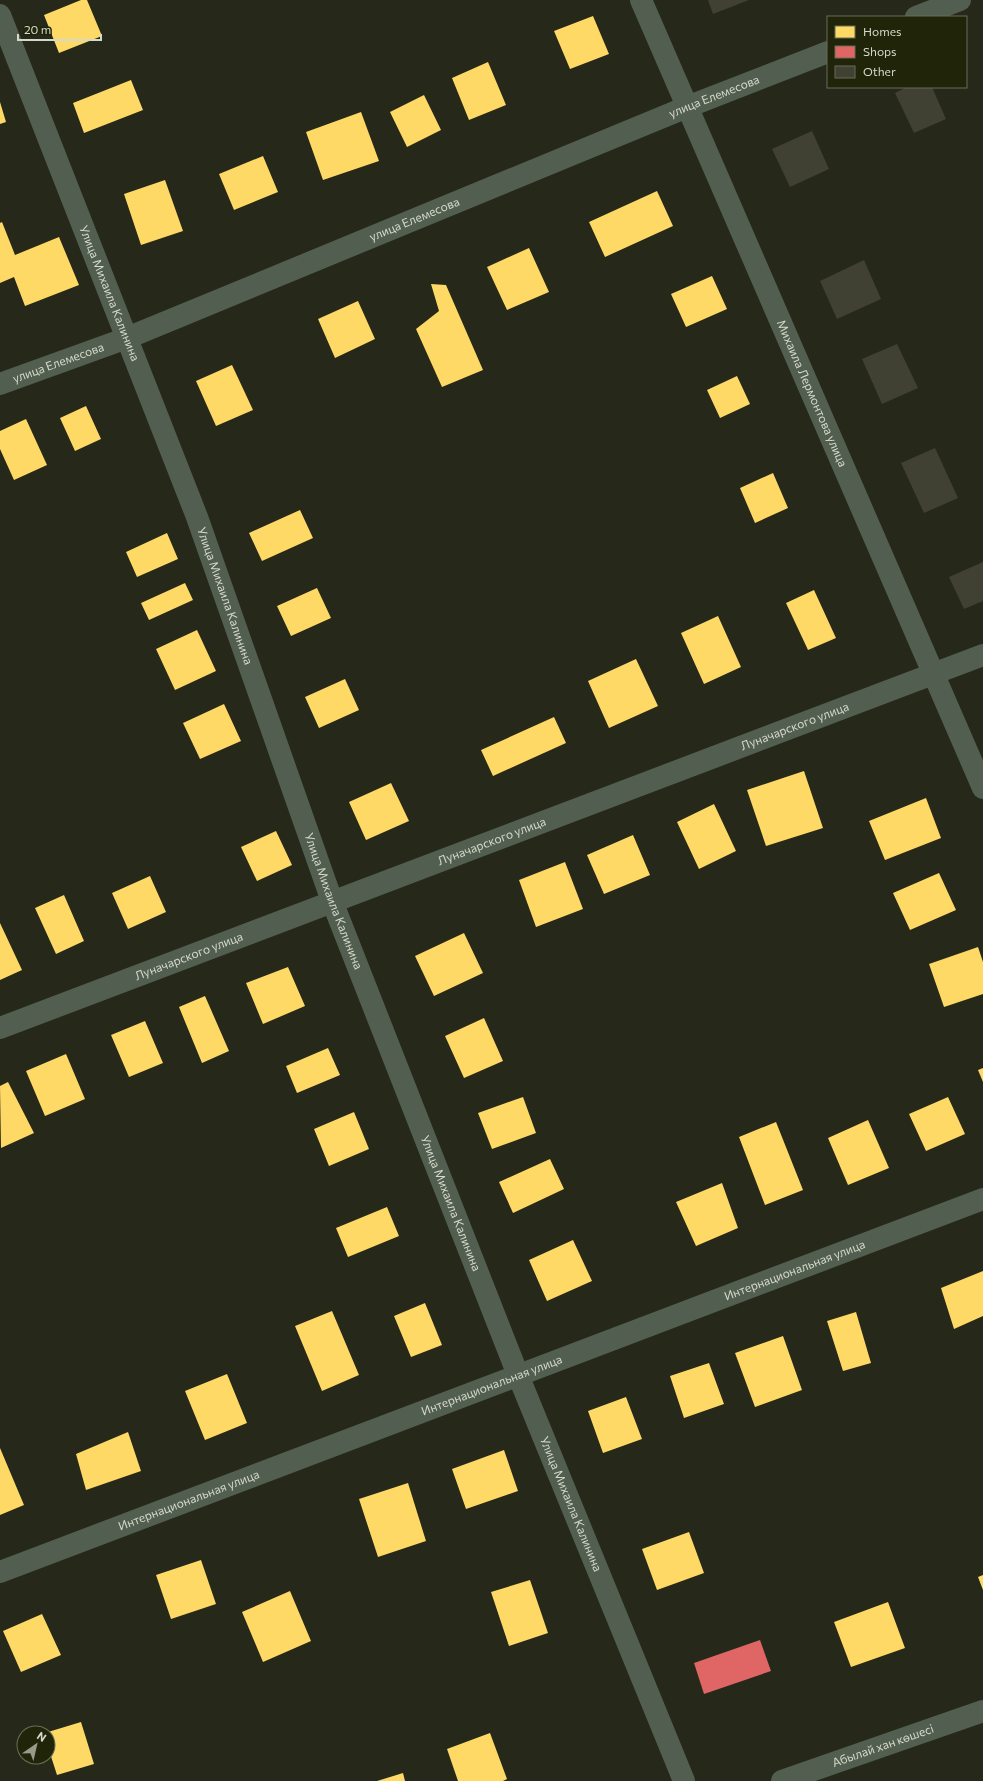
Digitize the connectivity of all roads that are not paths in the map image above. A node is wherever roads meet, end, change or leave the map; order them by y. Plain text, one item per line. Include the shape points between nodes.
1 (640, 0) edge
2 (960, 0) edge
3 (0, 15) edge
4 (919, 16) edge
5 (827, 52) edge
6 (687, 107) junction
7 (127, 338) junction
8 (0, 384) edge
9 (983, 655) edge
10 (934, 674) junction
11 (983, 788) edge
12 (332, 901) junction
13 (0, 1028) edge
14 (983, 1199) edge
15 (518, 1375) junction
16 (0, 1572) edge
17 (983, 1711) edge
18 (684, 1781) edge
19 (782, 1781) edge

1 - 6 street, Михаила Лермонтова улица
2 - 4 street
3 - 7 street, Улица Михаила Калинина
5 - 6 street, улица Елемесова
6 - 7 street, улица Елемесова
6 - 10 street, Михаила Лермонтова улица
7 - 8 street, улица Елемесова
7 - 12 street, Улица Михаила Калинина via 197,517
9 - 10 street, Луначарского улица
10 - 11 street, Михаила Лермонтова улица
10 - 12 street, Луначарского улица
12 - 13 street, Луначарского улица
12 - 15 street, Улица Михаила Калинина
14 - 15 street, Интернациональная улица
15 - 16 street, Интернациональная улица
15 - 18 street, Улица Михаила Калинина
17 - 19 street, Абылай хан көшесі

